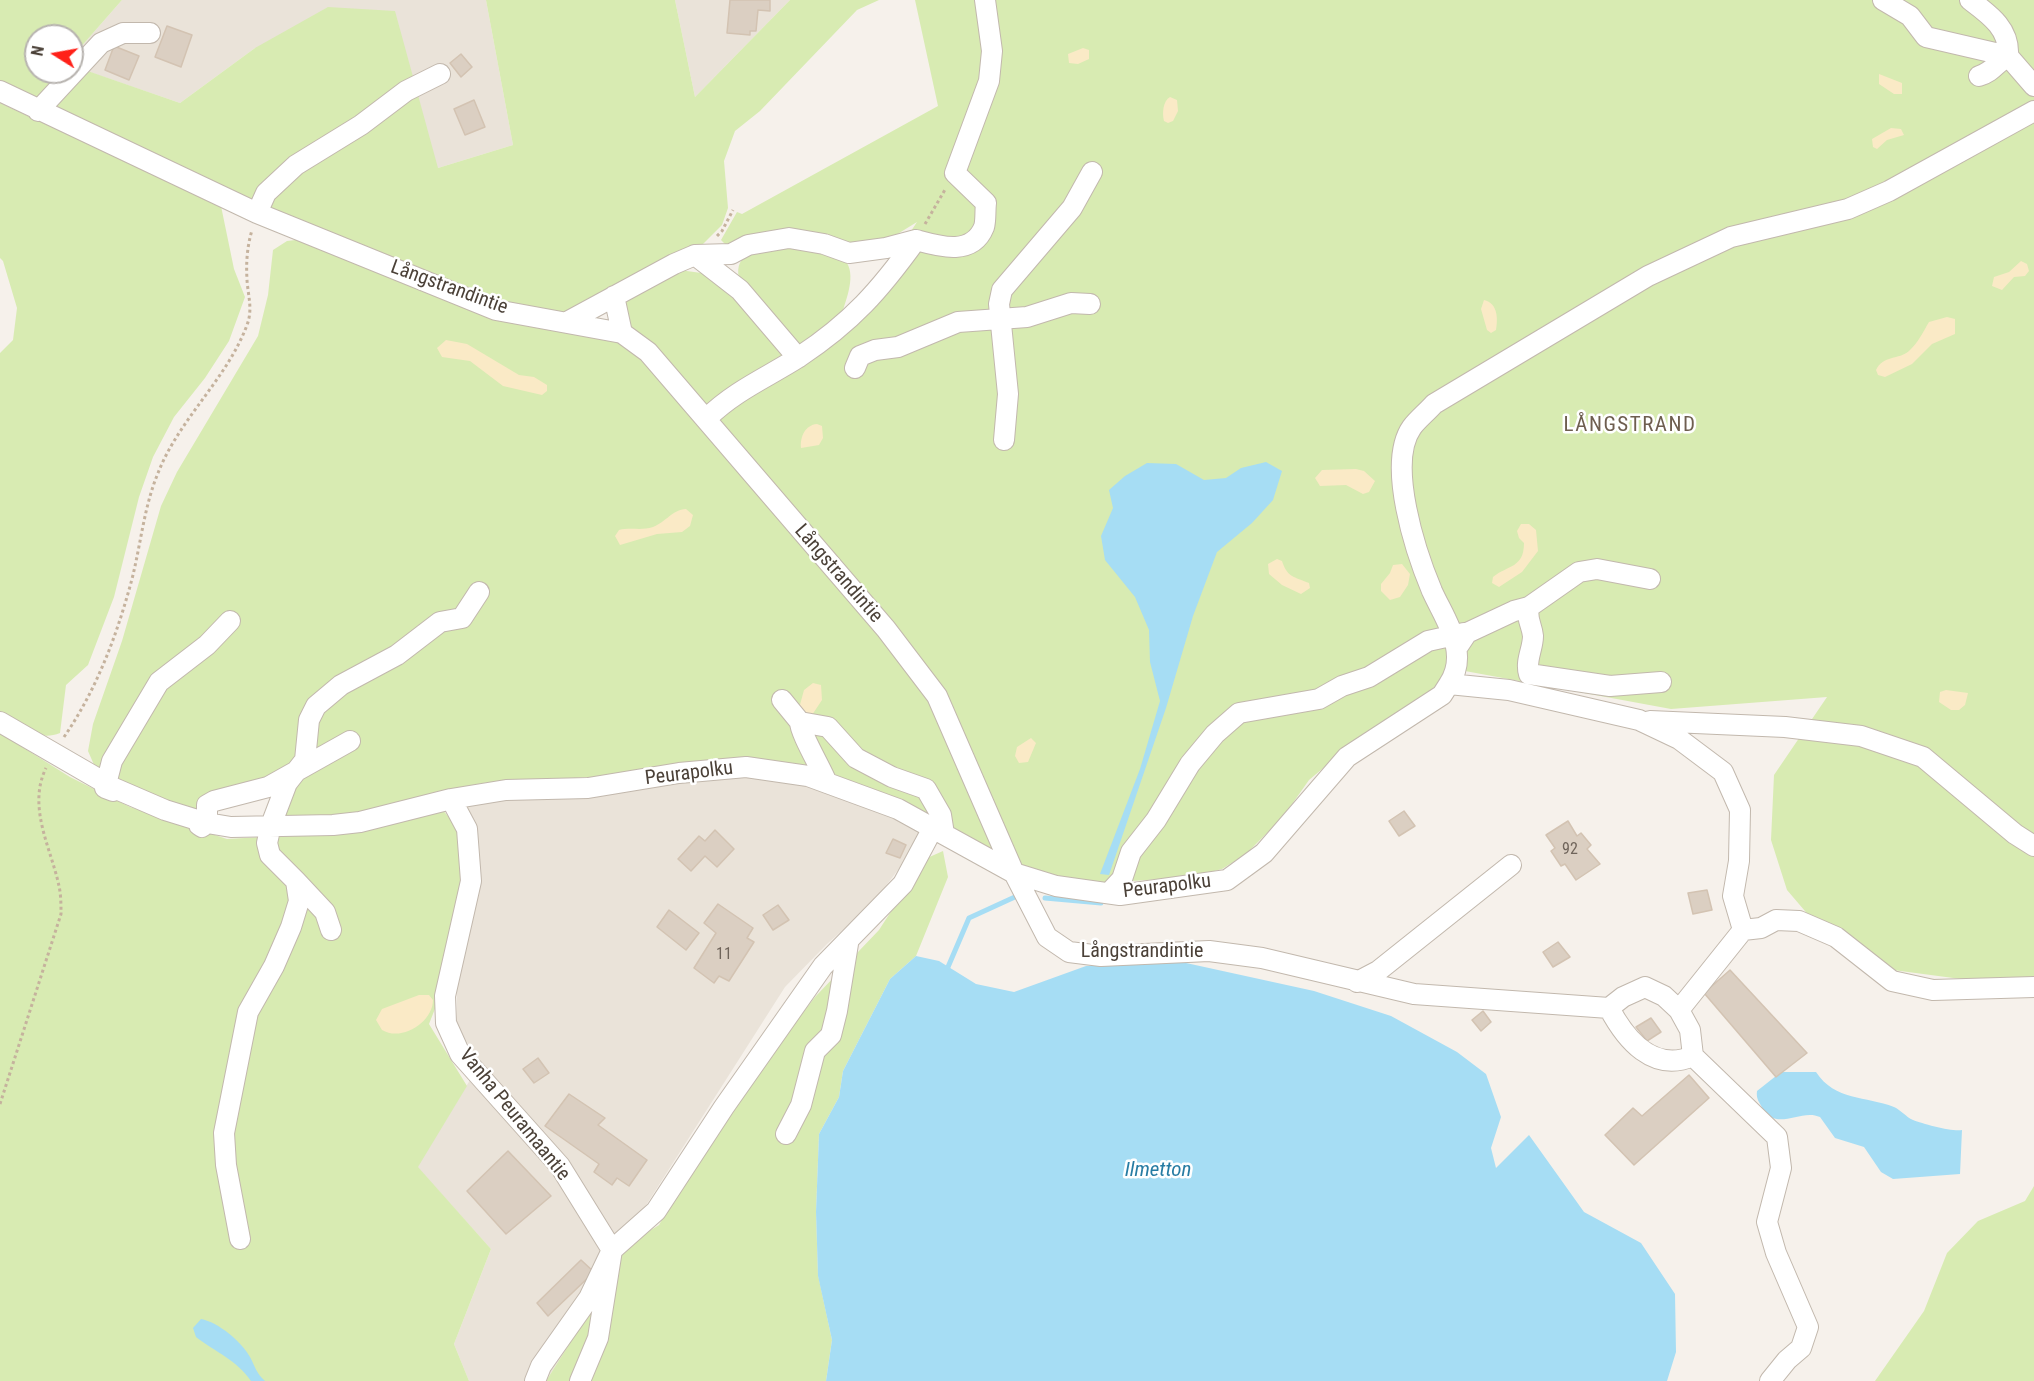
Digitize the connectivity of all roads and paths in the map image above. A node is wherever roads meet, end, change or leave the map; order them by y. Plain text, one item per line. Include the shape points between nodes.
1 (985, 0) edge
2 (1883, 0) edge
3 (1970, 0) edge
4 (150, 33) dead end
5 (2008, 56) junction
6 (440, 75) dead end
7 (1979, 76) dead end
8 (2034, 86) edge
9 (0, 91) edge
10 (39, 111) junction
11 (2034, 111) edge
12 (1092, 172) dead end
13 (955, 173) junction
14 (257, 213) junction
15 (916, 240) junction
16 (731, 254) junction
17 (695, 255) junction
18 (729, 281) junction
19 (614, 296) junction
20 (1090, 304) dead end
21 (1001, 318) junction
22 (567, 322) junction
23 (622, 333) junction
24 (798, 358) junction
25 (855, 368) dead end
26 (707, 418) junction
27 (1004, 441) dead end
28 (1650, 579) dead end
29 (479, 592) dead end
30 (1528, 607) junction
31 (230, 621) dead end
32 (1460, 634) junction
33 (1661, 682) dead end
34 (1449, 684) junction
35 (782, 700) dead end
36 (1639, 720) junction
37 (0, 722) edge
38 (800, 722) junction
39 (350, 741) dead end
40 (53, 753) junction
41 (298, 770) junction
42 (827, 783) junction
43 (106, 784) junction
44 (451, 799) junction
45 (207, 823) junction
46 (271, 825) junction
47 (939, 831) junction
48 (2034, 846) edge
49 (1006, 855) junction
50 (1511, 866) dead end
51 (1014, 873) junction
52 (1123, 874) junction
53 (296, 881) junction
54 (1109, 893) junction
55 (331, 930) dead end
56 (1743, 930) junction
57 (848, 944) junction
58 (1357, 982) junction
59 (2034, 987) edge
60 (1609, 1008) junction
61 (1679, 1010) junction
62 (1693, 1056) junction
63 (0, 1104) edge
64 (786, 1134) dead end
65 (240, 1239) dead end
66 (612, 1250) junction
67 (535, 1381) edge
68 (580, 1381) edge
69 (1770, 1381) edge

1 - 13 street via 992,51 990,81
2 - 5 street via 1910,16 1926,37
3 - 5 street via 2002,27 2009,46
4 - 10 street via 123,33 101,44
5 - 7 street
5 - 8 street
6 - 14 street via 406,91 361,125 296,165 266,193
9 - 10 street, Långstrandintie
10 - 14 street, Långstrandintie
11 - 32 street via 1889,191 1848,209 1731,237 1648,276 1434,404 1411,428 1402,450 1403,487 1412,534 1432,591
12 - 21 street via 1072,208 1002,290
13 - 15 path
13 - 15 street via 986,204 984,228 970,243 954,249
14 - 22 street, Långstrandintie via 496,310
14 - 40 path via 247,246 251,305 247,324 226,363 168,449 145,514 132,578 108,654 85,706
15 - 16 street via 849,253 789,238 748,245
15 - 24 street via 880,290 845,325
16 - 17 street
16 - 18 street
17 - 18 street
17 - 19 street
18 - 24 street
19 - 22 street
19 - 23 street
20 - 21 street via 1071,303 1027,317
21 - 25 street via 958,322 898,347 874,350 860,356
21 - 27 street via 1008,394
22 - 23 street, Långstrandintie
23 - 26 street, Långstrandintie via 648,352
24 - 26 street via 727,399
26 - 49 street, Långstrandintie via 886,629 937,696
28 - 30 street via 1597,569 1579,572
29 - 41 street via 462,618 440,622 397,655 341,685 316,706 309,720 305,760
30 - 32 street
30 - 33 street via 1533,634 1529,674 1610,686
31 - 43 street via 207,645 159,682 112,761
32 - 34 street via 1458,671
32 - 52 street via 1428,641 1369,676 1319,699 1239,713 1190,764 1131,852
34 - 36 street via 1509,690
34 - 54 street, Peurapolku via 1442,695 1347,758 1264,853 1227,880 1120,895
35 - 38 street
36 - 48 street via 1785,727 1861,736 1923,758 2014,834
36 - 56 street via 1679,739 1723,772 1740,810 1739,861 1733,896
37 - 40 street
38 - 42 street via 799,729
38 - 47 street via 828,727 856,758 926,789 941,815
39 - 41 street
40 - 43 street
40 - 63 path via 41,778 39,795 42,829 60,887 61,914
41 - 45 street via 268,787 207,805
41 - 46 street via 287,783
42 - 44 street, Peurapolku via 808,776 746,767 588,788 506,789
42 - 47 street, Peurapolku via 898,809
43 - 45 street via 165,810
44 - 46 street via 360,822
44 - 66 street, Vanha Peuramaantie via 467,829 471,881 445,996 446,1023 460,1054 560,1166
45 - 46 street via 231,827
46 - 53 street via 267,843 270,855
47 - 51 street, Peurapolku
47 - 57 street via 903,884
49 - 51 street, Långstrandintie
49 - 52 street via 1060,875 1092,879
50 - 58 street via 1378,971
51 - 54 street, Peurapolku via 1056,885
51 - 58 street, Långstrandintie via 1047,937 1069,952 1101,956 1209,951 1262,958
52 - 54 street
53 - 55 street via 326,912
53 - 65 street via 299,901 291,927 248,1012 224,1133
56 - 59 street via 1761,928 1776,920 1799,921 1836,937 1892,981 1933,990
56 - 61 street
57 - 64 street via 831,1035 814,1051 801,1105
57 - 66 street via 823,966 656,1211
58 - 60 street, Långstrandintie via 1441,998
60 - 61 street via 1645,987 1664,996
60 - 62 street via 1621,1030 1639,1050 1660,1059
61 - 62 street via 1690,1030
62 - 69 street via 1777,1137 1781,1168 1767,1222 1808,1327 1801,1348
66 - 67 street via 589,1298 541,1366
66 - 68 street via 598,1338

